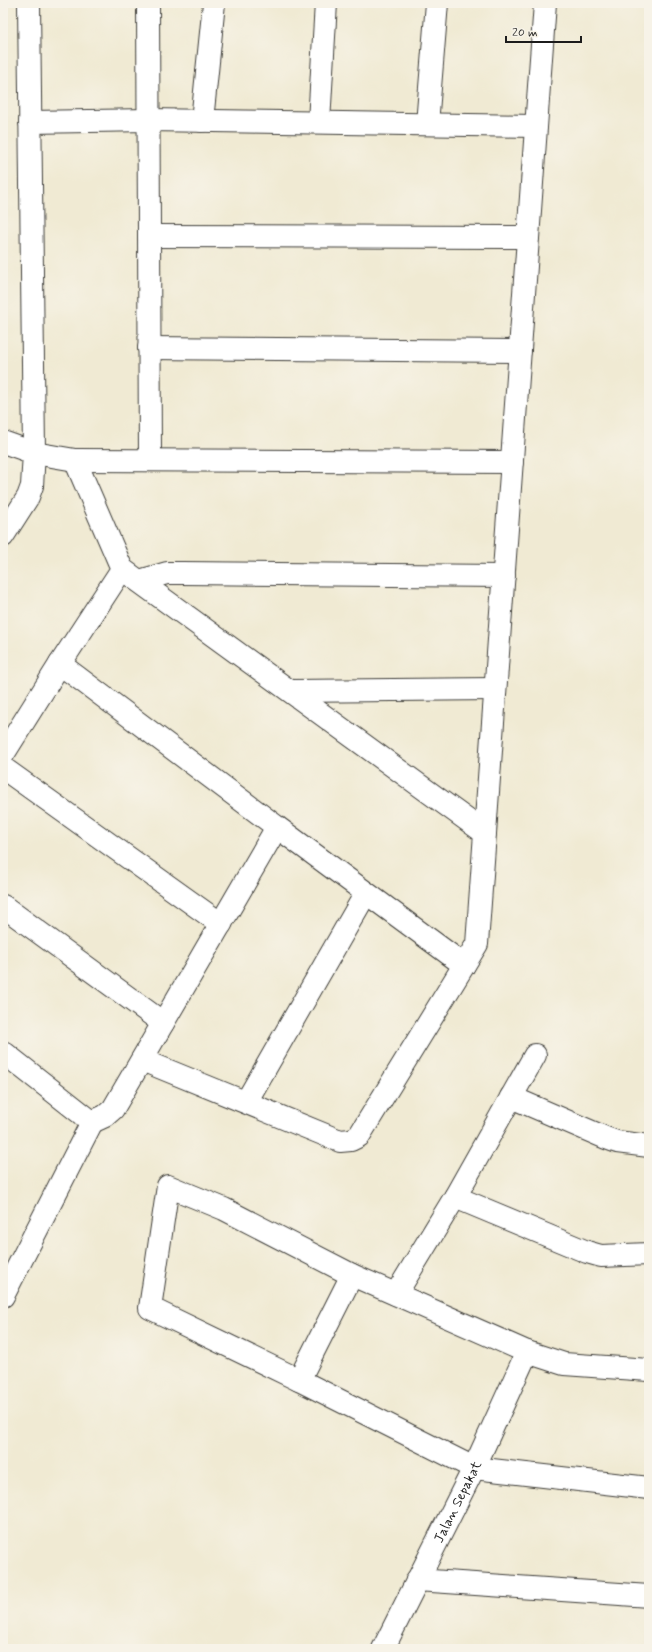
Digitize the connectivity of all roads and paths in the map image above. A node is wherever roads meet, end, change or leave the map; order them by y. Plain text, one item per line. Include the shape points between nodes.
1 (29, 3) edge
2 (148, 3) edge
3 (214, 3) edge
4 (326, 3) edge
5 (437, 3) edge
6 (545, 3) edge
7 (149, 120) junction
8 (202, 121) junction
9 (30, 122) junction
10 (319, 122) junction
11 (427, 124) junction
12 (536, 126) junction
13 (149, 236) junction
14 (528, 237) junction
15 (149, 348) junction
16 (520, 351) junction
17 (3, 442) edge
18 (34, 453) junction
19 (75, 460) junction
20 (150, 460) junction
21 (512, 462) junction
22 (3, 536) edge
23 (131, 575) junction
24 (504, 576) junction
25 (60, 664) junction
26 (495, 689) junction
27 (291, 692) junction
28 (3, 755) edge
29 (3, 768) edge
30 (277, 827) junction
31 (485, 833) junction
32 (366, 893) junction
33 (3, 906) edge
34 (221, 924) junction
35 (464, 965) junction
36 (163, 1023) junction
37 (3, 1052) edge
38 (535, 1055) dead end
39 (142, 1060) junction
40 (511, 1097) junction
41 (246, 1102) junction
42 (92, 1122) junction
43 (649, 1146) edge
44 (455, 1197) junction
45 (649, 1254) edge
46 (352, 1275) junction
47 (396, 1294) junction
48 (3, 1296) edge
49 (527, 1352) junction
50 (649, 1370) edge
51 (299, 1380) junction
52 (474, 1468) junction
53 (649, 1488) edge
54 (417, 1580) junction
55 (649, 1596) edge
56 (383, 1649) edge

1 - 9 street
2 - 7 street
3 - 8 street
4 - 10 street
5 - 11 street
6 - 12 street
7 - 8 street
7 - 9 street
7 - 13 street
8 - 10 street
9 - 18 street
10 - 11 street
11 - 12 street
12 - 14 street
13 - 14 street
13 - 15 street
14 - 16 street
15 - 16 street
15 - 20 street
16 - 21 street
17 - 18 street
18 - 19 street
18 - 22 street via 32,486 28,497
19 - 20 street
19 - 23 street
20 - 21 street
21 - 24 street
23 - 24 street via 182,573
23 - 25 street
23 - 27 street
24 - 26 street
25 - 28 street
25 - 30 street
26 - 27 street
26 - 31 street
27 - 31 street
29 - 34 street
30 - 32 street
30 - 34 street
31 - 35 street via 477,944
32 - 35 street
32 - 41 street
33 - 36 street
34 - 36 street
35 - 41 street via 359,1136 340,1141
36 - 39 street
37 - 42 street
38 - 40 street
39 - 41 street
39 - 42 street via 113,1109
40 - 43 street via 617,1142
40 - 44 street
42 - 48 street
44 - 45 street via 600,1256
44 - 47 street
46 - 47 street
46 - 51 street
46 - 51 street via 224,1210 168,1186 150,1308
47 - 49 street
49 - 50 street via 564,1364
49 - 52 street, Jalan Sepakat
51 - 52 street
52 - 53 street
52 - 54 street, Jalan Sepakat
54 - 55 street
54 - 56 street, Jalan Sepakat

